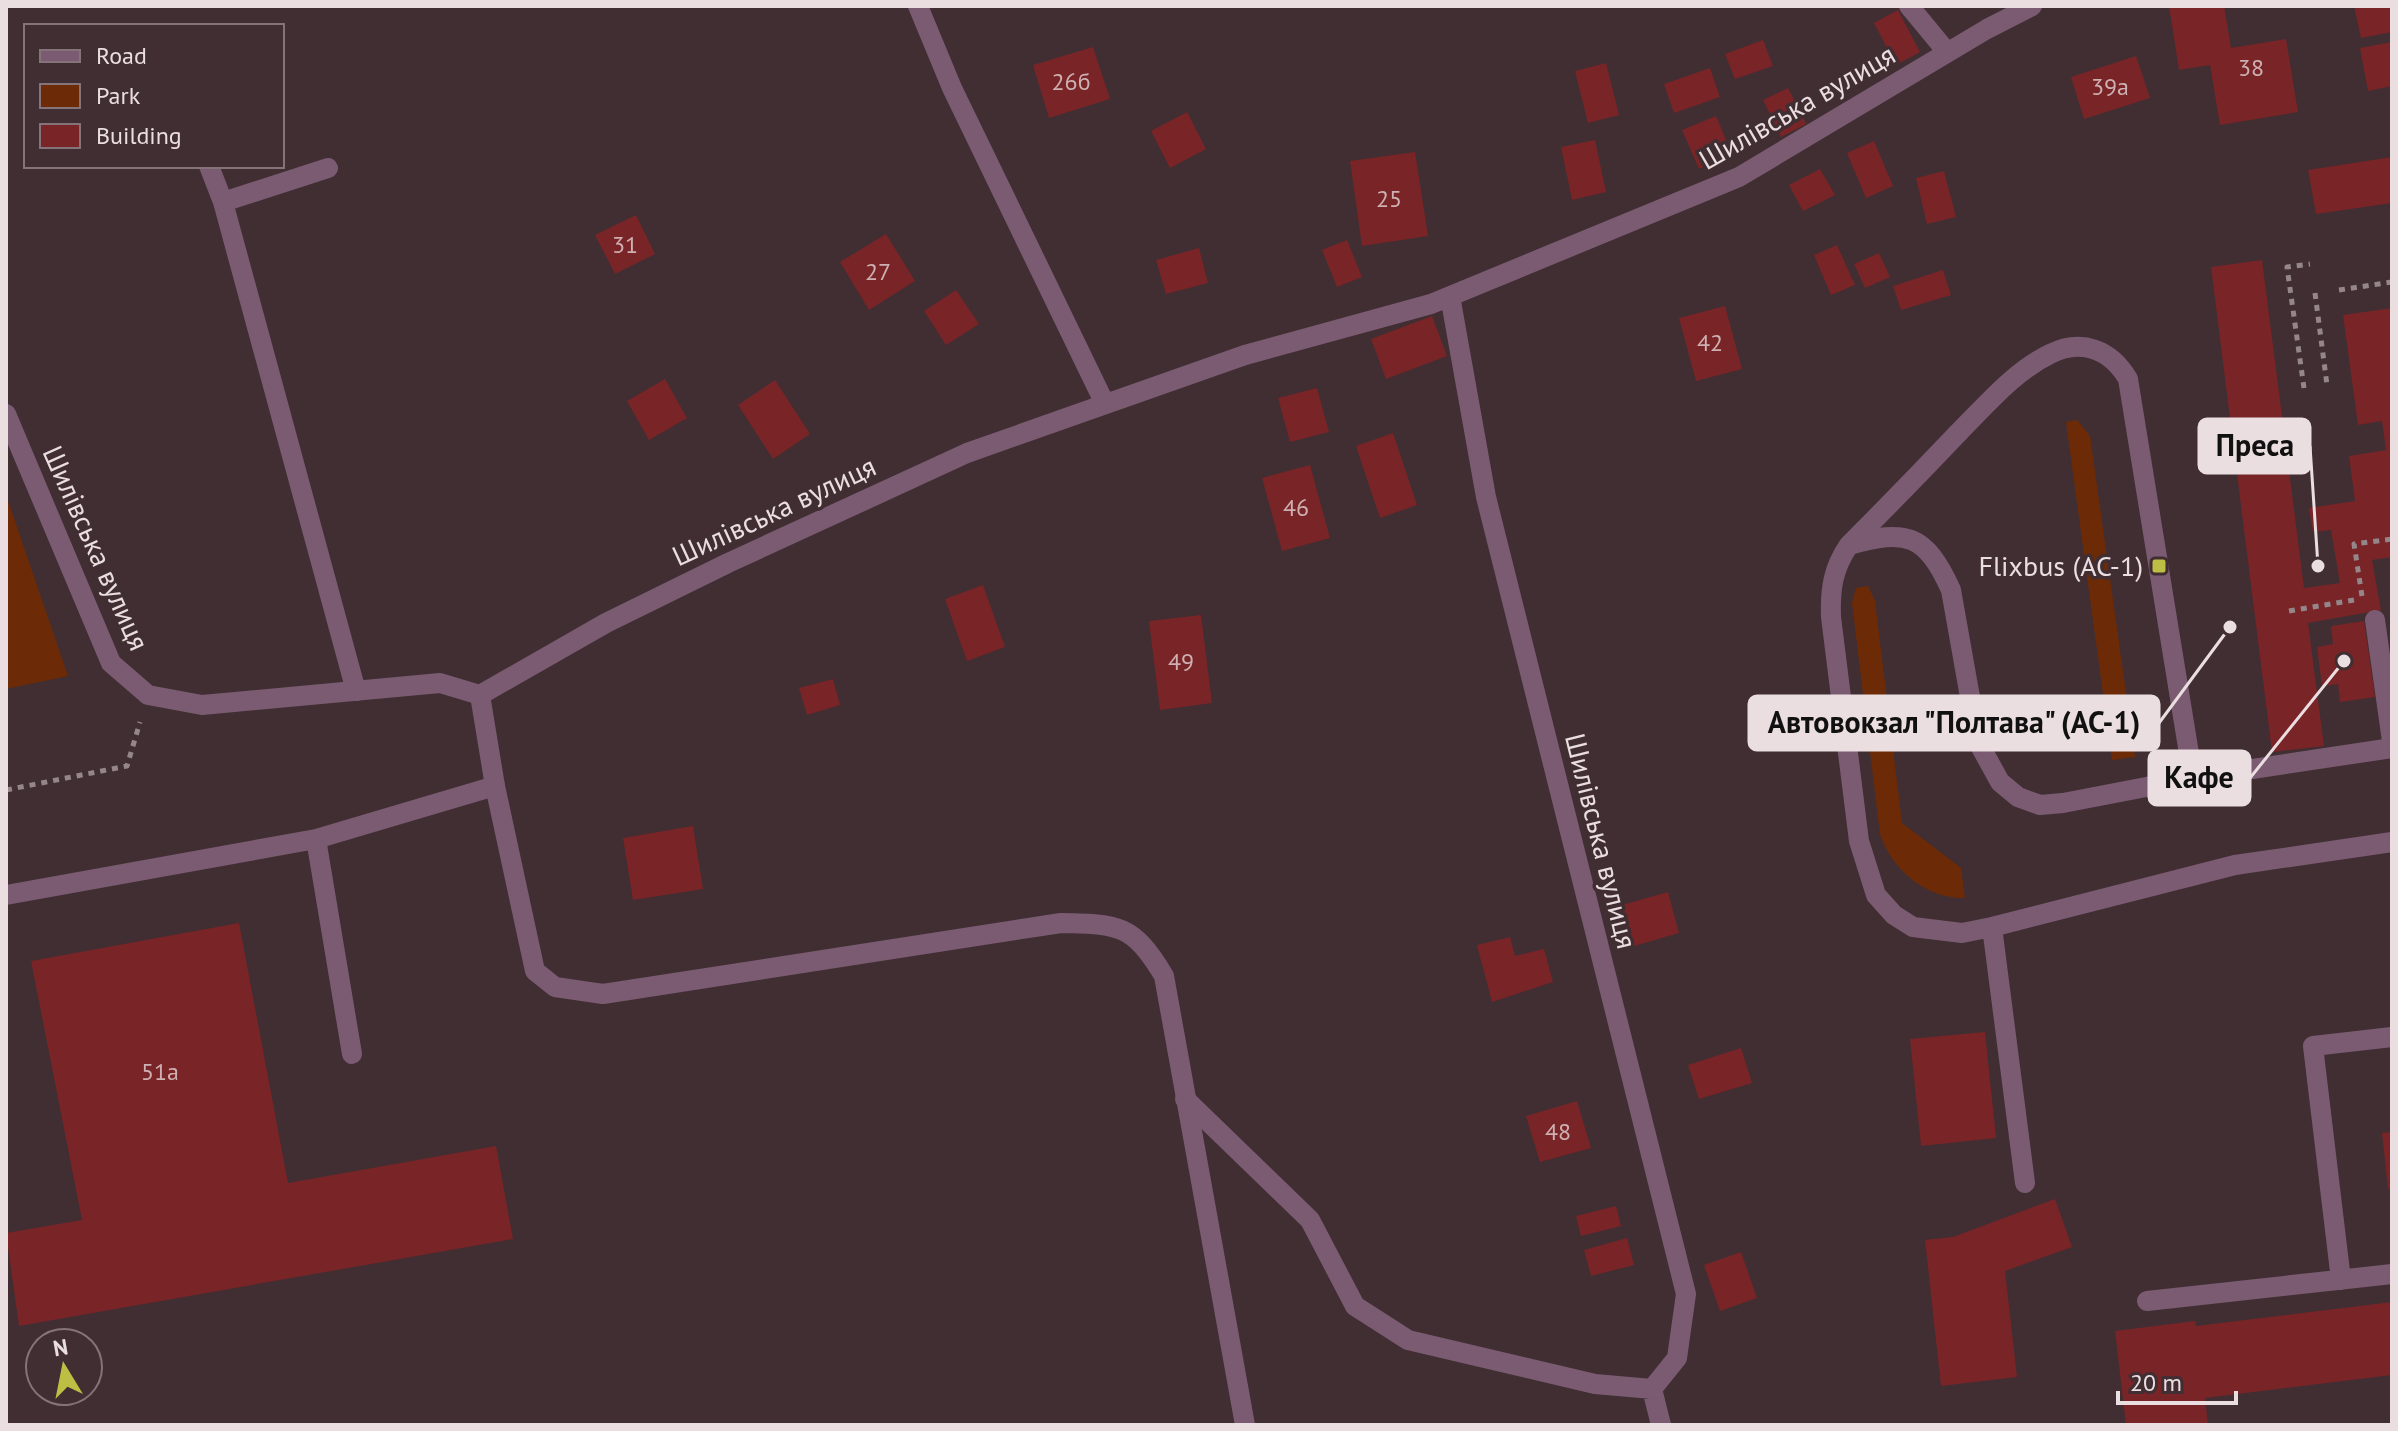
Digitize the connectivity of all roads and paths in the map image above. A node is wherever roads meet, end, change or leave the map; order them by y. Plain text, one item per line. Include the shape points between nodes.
1 (918, 6) edge
2 (1909, 6) edge
3 (2032, 6) edge
4 (1947, 52) junction
5 (210, 168) edge
6 (328, 168) dead end
7 (223, 202) junction
8 (2310, 264) dead end
9 (2392, 282) edge
10 (2339, 290) dead end
11 (2315, 293) dead end
12 (1450, 296) junction
13 (2327, 385) dead end
14 (2304, 388) dead end
15 (1105, 404) junction
16 (6, 414) edge
17 (2392, 539) edge
18 (1849, 545) junction
19 (2289, 611) dead end
20 (2375, 620) dead end
21 (356, 691) junction
22 (148, 695) junction
23 (480, 695) junction
24 (2392, 741) edge
25 (2392, 748) edge
26 (2193, 778) junction
27 (495, 786) junction
28 (6, 790) edge
29 (316, 839) junction
30 (2392, 842) edge
31 (6, 895) edge
32 (1992, 927) junction
33 (2392, 1037) edge
34 (352, 1054) dead end
35 (1185, 1099) junction
36 (2025, 1183) dead end
37 (2392, 1274) edge
38 (2341, 1280) junction
39 (2147, 1301) dead end
40 (1652, 1389) junction
41 (1245, 1425) edge
42 (1661, 1425) edge

1 - 15 street via 952,88
2 - 4 street
3 - 4 street, Шилівська вулиця
4 - 12 street, Шилівська вулиця via 1739,177
5 - 7 street
6 - 7 street
7 - 21 street
8 - 14 path via 2287,267
9 - 10 path
11 - 13 path
12 - 15 street, Шилівська вулиця via 1245,355
12 - 40 street, Шилівська вулиця via 1486,497 1686,1294 1677,1358
15 - 23 street, Шилівська вулиця via 967,453 742,556 606,623
16 - 22 street, Шилівська вулиця via 111,663
17 - 19 path via 2354,544 2362,598
18 - 26 street via 1890,534 1911,537 1943,572 1951,590 1978,742 2000,782 2018,797 2040,805 2063,803
18 - 26 street via 2003,387 2030,366 2052,352 2073,348 2097,350 2117,360 2134,403
18 - 32 street via 1836,568 1830,599 1867,871 1876,895 1913,927 1962,933
20 - 24 street
21 - 22 street via 202,705
21 - 23 street via 440,683
22 - 28 path via 127,766
23 - 27 street
25 - 26 street
27 - 29 street
27 - 35 street via 535,971 555,987 603,994 1061,923 1111,924 1147,947 1164,976
29 - 31 street
29 - 34 street
30 - 32 street via 2235,865
32 - 36 street
33 - 38 street via 2313,1046
35 - 40 street via 1310,1220 1355,1306 1408,1340 1595,1384
35 - 41 street
37 - 38 street
38 - 39 street
40 - 42 street

